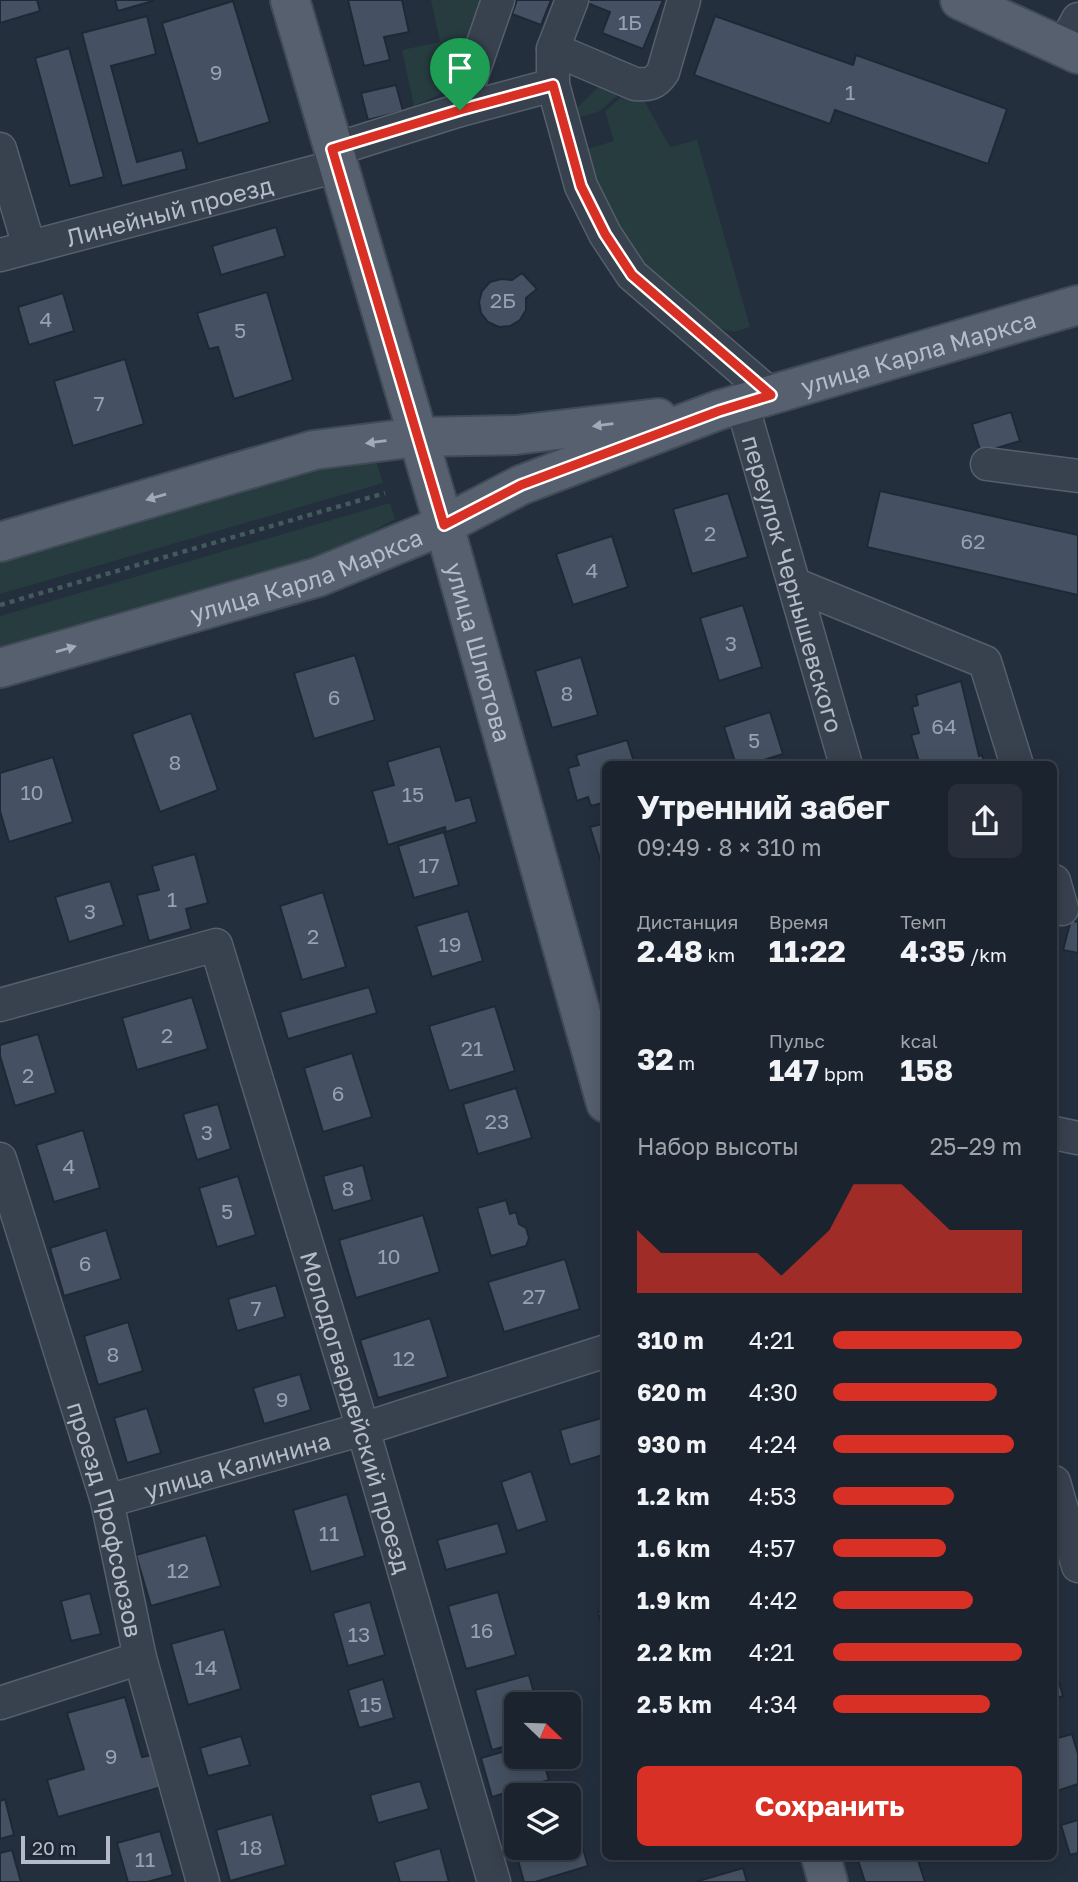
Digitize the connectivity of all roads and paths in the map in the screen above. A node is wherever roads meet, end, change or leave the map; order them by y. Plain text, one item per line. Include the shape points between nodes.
1 (290, 0) edge
2 (498, 0) edge
3 (572, 0) edge
4 (684, 0) edge
5 (960, 0) edge
6 (1073, 40) edge
7 (553, 49) junction
8 (553, 85) junction
9 (460, 110) junction
10 (0, 149) edge
11 (335, 158) junction
12 (14, 251) edge
13 (1078, 305) edge
14 (744, 403) junction
15 (418, 437) junction
16 (987, 464) dead end
17 (1078, 476) edge
18 (385, 493) dead end
19 (444, 525) junction
20 (0, 542) edge
21 (794, 584) junction
22 (0, 605) edge
23 (0, 668) edge
24 (845, 761) edge
25 (1016, 761) edge
26 (0, 1005) edge
27 (602, 1089) edge
28 (1057, 1134) edge
29 (1078, 1138) edge
30 (0, 1159) edge
31 (602, 1352) edge
32 (363, 1429) junction
33 (1057, 1492) edge
34 (107, 1501) junction
35 (1078, 1566) edge
36 (140, 1658) junction
37 (0, 1703) edge
38 (822, 1860) edge
39 (203, 1882) edge
40 (494, 1882) edge
41 (828, 1882) edge

1 - 11 main road, улица Шлютова
2 - 9 street
3 - 7 street
4 - 7 street via 663,72 648,85 635,84
5 - 6 main road
7 - 8 street
8 - 9 street, Линейный проезд
8 - 14 street via 581,186 605,234 632,275
9 - 11 street, Линейный проезд
10 - 12 street
11 - 12 street, Линейный проезд
11 - 15 main road, улица Шлютова
13 - 14 main road, улица Карла Маркса
14 -> 15 main road, улица Карла Маркса via 516,436
14 - 19 main road, улица Карла Маркса via 521,485
14 - 21 street, переулок Чернышевского
15 - 19 main road, улица Шлютова
15 -> 20 main road, улица Карла Маркса via 314,450
16 - 17 street
18 - 22 path
23 -> 19 main road, улица Карла Маркса via 318,577
19 - 27 main road, улица Шлютова
21 - 24 street, переулок Чернышевского
21 - 25 street via 985,662
26 - 32 street, Молодогвардейский проезд via 216,945
28 - 29 street
30 - 34 street, проезд Профсоюзов
31 - 32 street, улица Калинина
32 - 34 street, улица Калинина
32 - 40 street, Молодогвардейский проезд
33 - 35 street
34 - 36 street, проезд Профсоюзов
36 - 37 street
36 - 39 street, проезд Профсоюзов
38 - 41 main road

